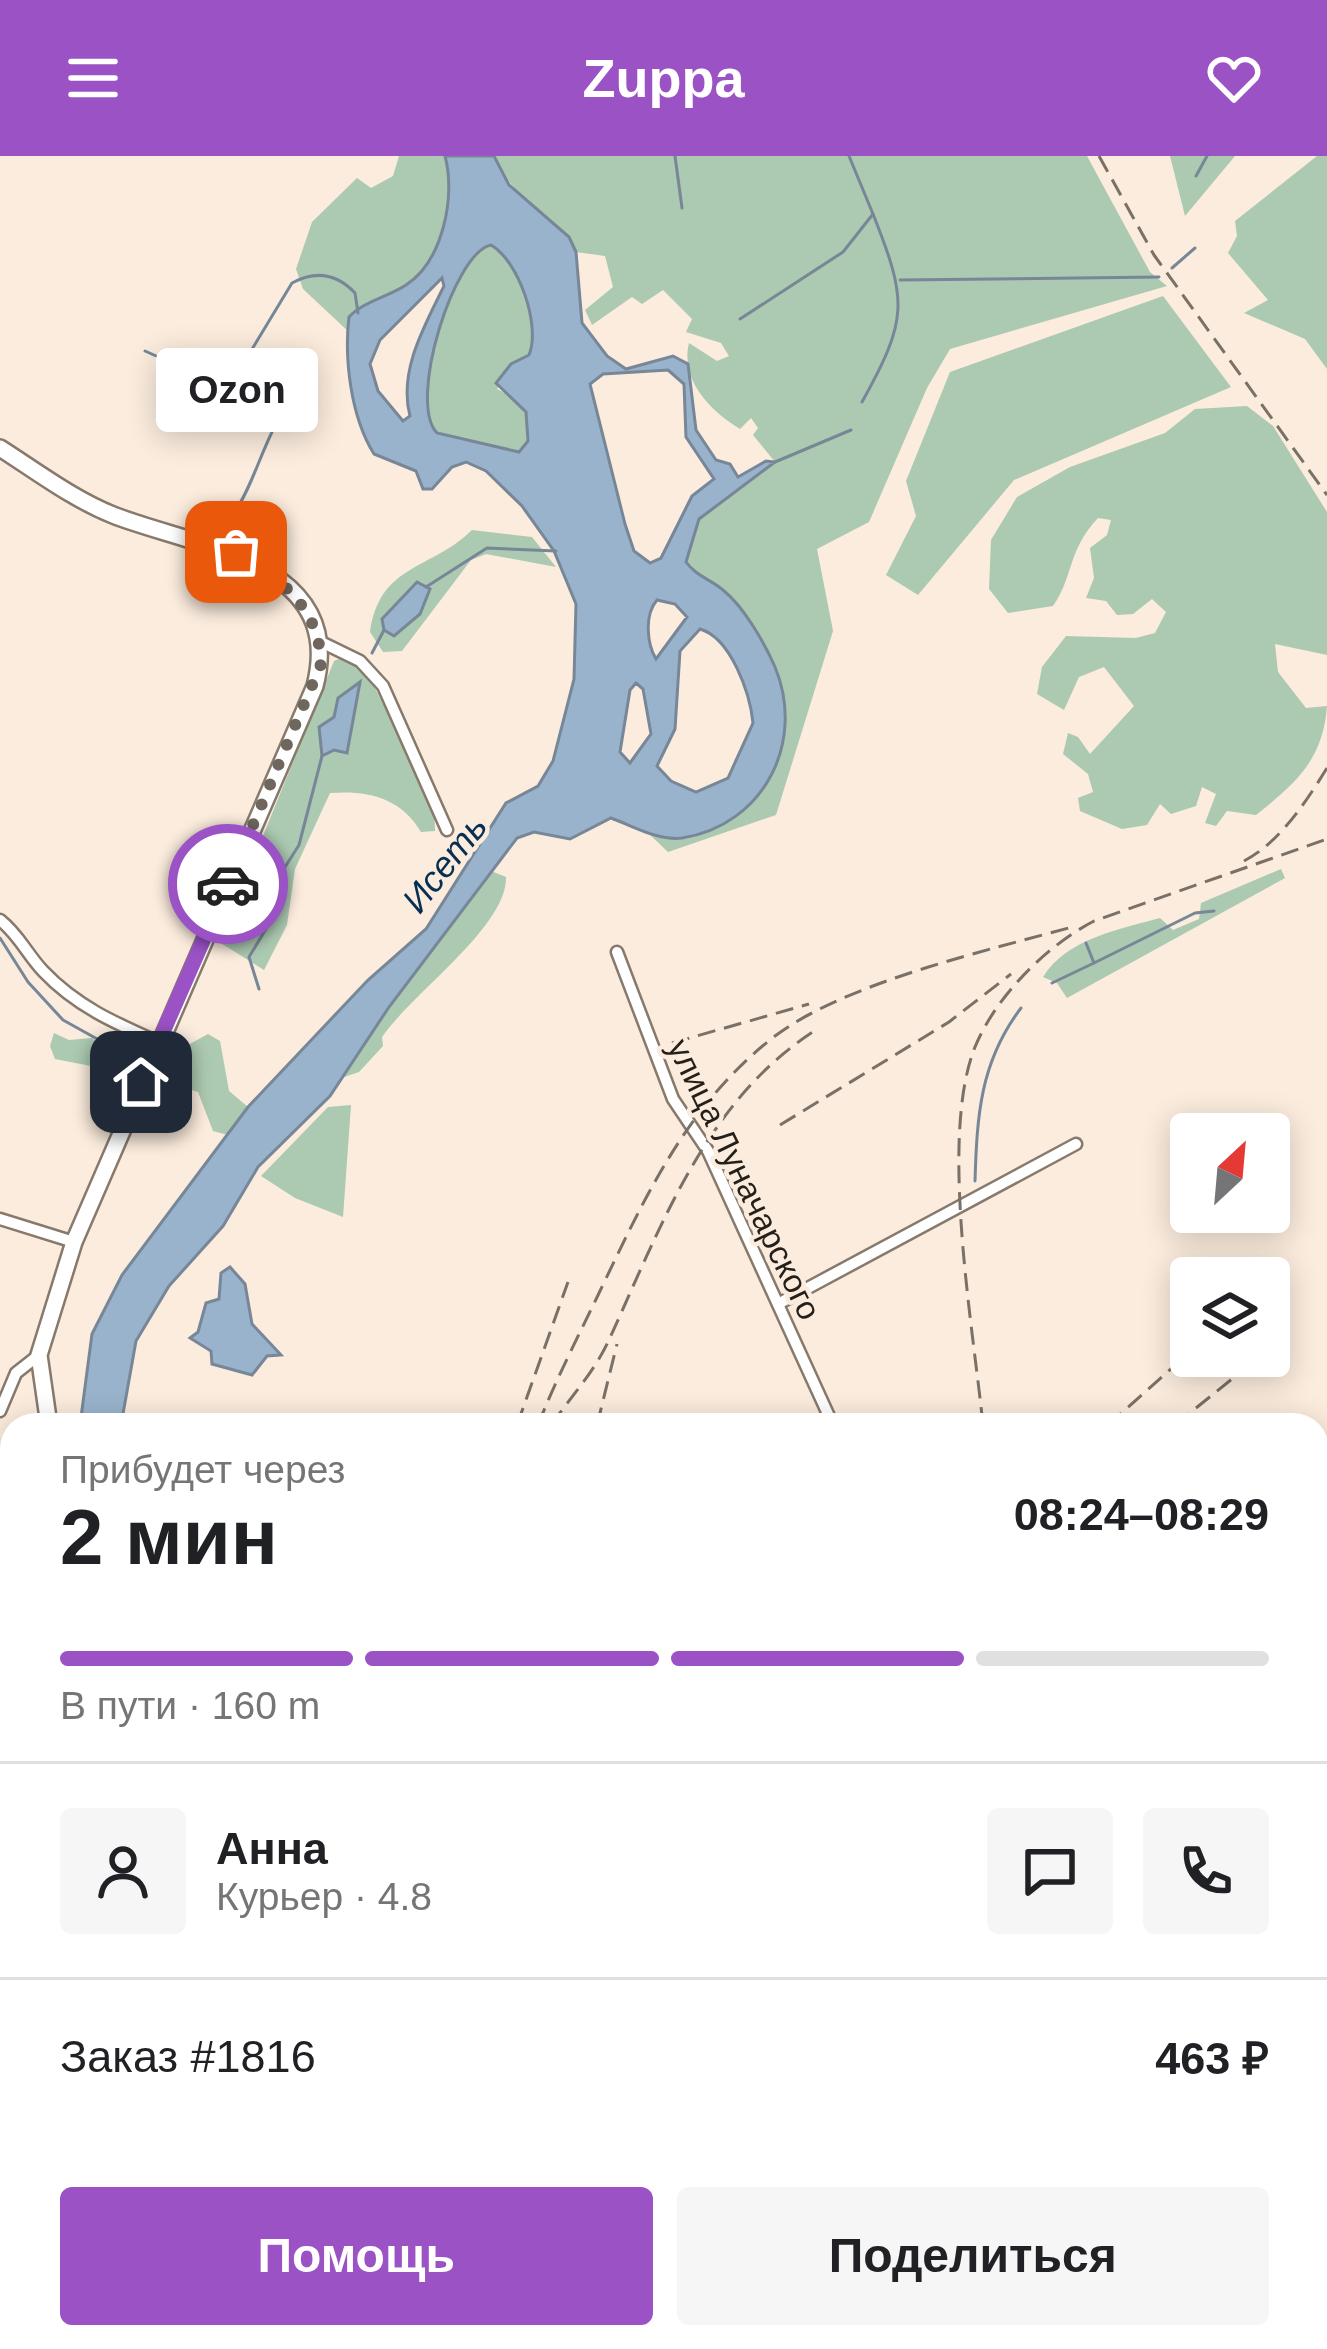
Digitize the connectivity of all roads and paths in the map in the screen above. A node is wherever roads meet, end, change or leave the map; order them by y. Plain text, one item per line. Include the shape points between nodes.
1 (0, 448) edge
2 (321, 642) junction
3 (447, 830) dead end
4 (0, 920) edge
5 (617, 952) dead end
6 (158, 1042) junction
7 (1076, 1144) dead end
8 (0, 1219) edge
9 (74, 1242) junction
10 (778, 1304) junction
11 (39, 1355) junction
12 (0, 1411) edge
13 (47, 1413) edge
14 (828, 1413) edge

1 - 2 main road via 102,510 236,552 310,616
2 - 3 street via 360,661 383,686
2 - 6 main road via 315,686
4 - 6 street via 85,1008
5 - 10 street, улица Луначарского via 673,1099 708,1150
6 - 9 main road
7 - 10 street
8 - 9 street
9 - 11 main road
10 - 14 street, улица Луначарского
11 - 12 street via 16,1373
11 - 13 main road

